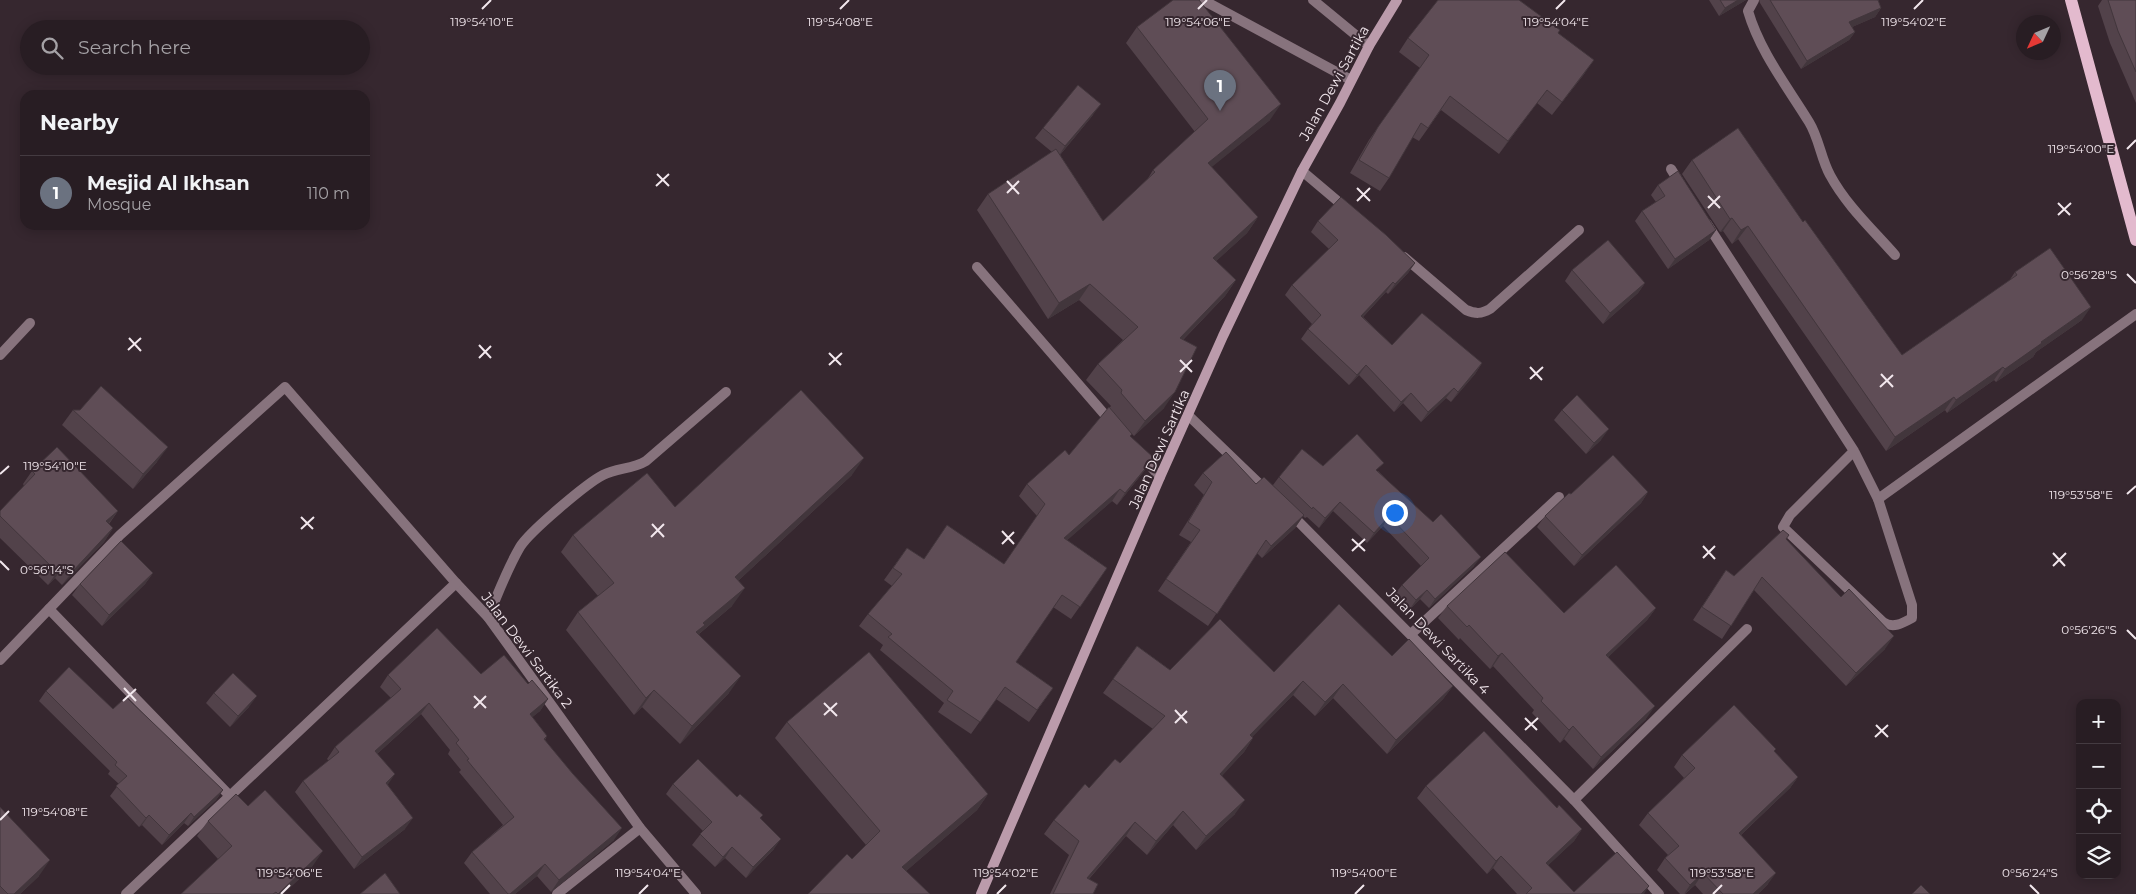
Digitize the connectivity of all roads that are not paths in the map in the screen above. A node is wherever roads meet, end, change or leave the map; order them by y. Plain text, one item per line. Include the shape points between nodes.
1 (1203, 0) edge
2 (1313, 0) edge
3 (1397, 0) edge
4 (1754, 0) edge
5 (2071, 0) edge
6 (1369, 46) junction
7 (1351, 80) junction
8 (1670, 169) dead end
9 (1302, 171) junction
10 (1687, 194) edge
11 (1354, 215) edge
12 (1703, 218) edge
13 (1579, 230) dead end
14 (2136, 240) edge
15 (1399, 253) edge
16 (1895, 256) dead end
17 (977, 267) dead end
18 (2136, 314) edge
19 (30, 323) dead end
20 (0, 355) edge
21 (726, 392) dead end
22 (1189, 416) junction
23 (1121, 432) edge
24 (1134, 447) edge
25 (1854, 450) junction
26 (1160, 478) junction
27 (1559, 497) dead end
28 (1878, 499) junction
29 (456, 583) junction
30 (50, 609) junction
31 (488, 616) junction
32 (1747, 629) dead end
33 (1411, 634) junction
34 (0, 660) edge
35 (229, 795) junction
36 (1574, 800) junction
37 (640, 828) junction
38 (126, 894) edge
39 (557, 894) edge
40 (696, 894) edge
41 (981, 894) edge
42 (1659, 894) edge

1 - 7 street
2 - 6 street
3 - 6 main road, Jalan Dewi Sartika
4 - 16 street via 1748,11 1762,49 1811,126 1830,176
5 - 14 main road
6 - 7 main road, Jalan Dewi Sartika
7 - 9 main road, Jalan Dewi Sartika
8 - 10 street
9 - 11 street
9 - 22 main road, Jalan Dewi Sartika via 1223,336
12 - 25 street
13 - 15 street via 1483,314 1466,310
17 - 23 street
18 - 28 street
19 - 20 street
21 - 31 street via 646,461 598,478 530,534 515,556
22 - 26 main road, Jalan Dewi Sartika
22 - 33 street, Jalan Dewi Sartika 4
24 - 26 street
25 - 28 street
25 - 28 street via 1782,527 1891,626 1912,618 1912,605
26 - 41 main road, Jalan Dewi Sartika
27 - 33 street
29 - 30 street, Jalan Dewi Sartika 2 via 285,387 120,535
29 - 31 street, Jalan Dewi Sartika 2
29 - 35 street
30 - 34 street
30 - 35 street
31 - 37 street, Jalan Dewi Sartika 2
32 - 36 street
33 - 36 street, Jalan Dewi Sartika 4
35 - 38 street
36 - 42 street, Jalan Dewi Sartika 4
37 - 39 street
37 - 40 street, Jalan Dewi Sartika 2

